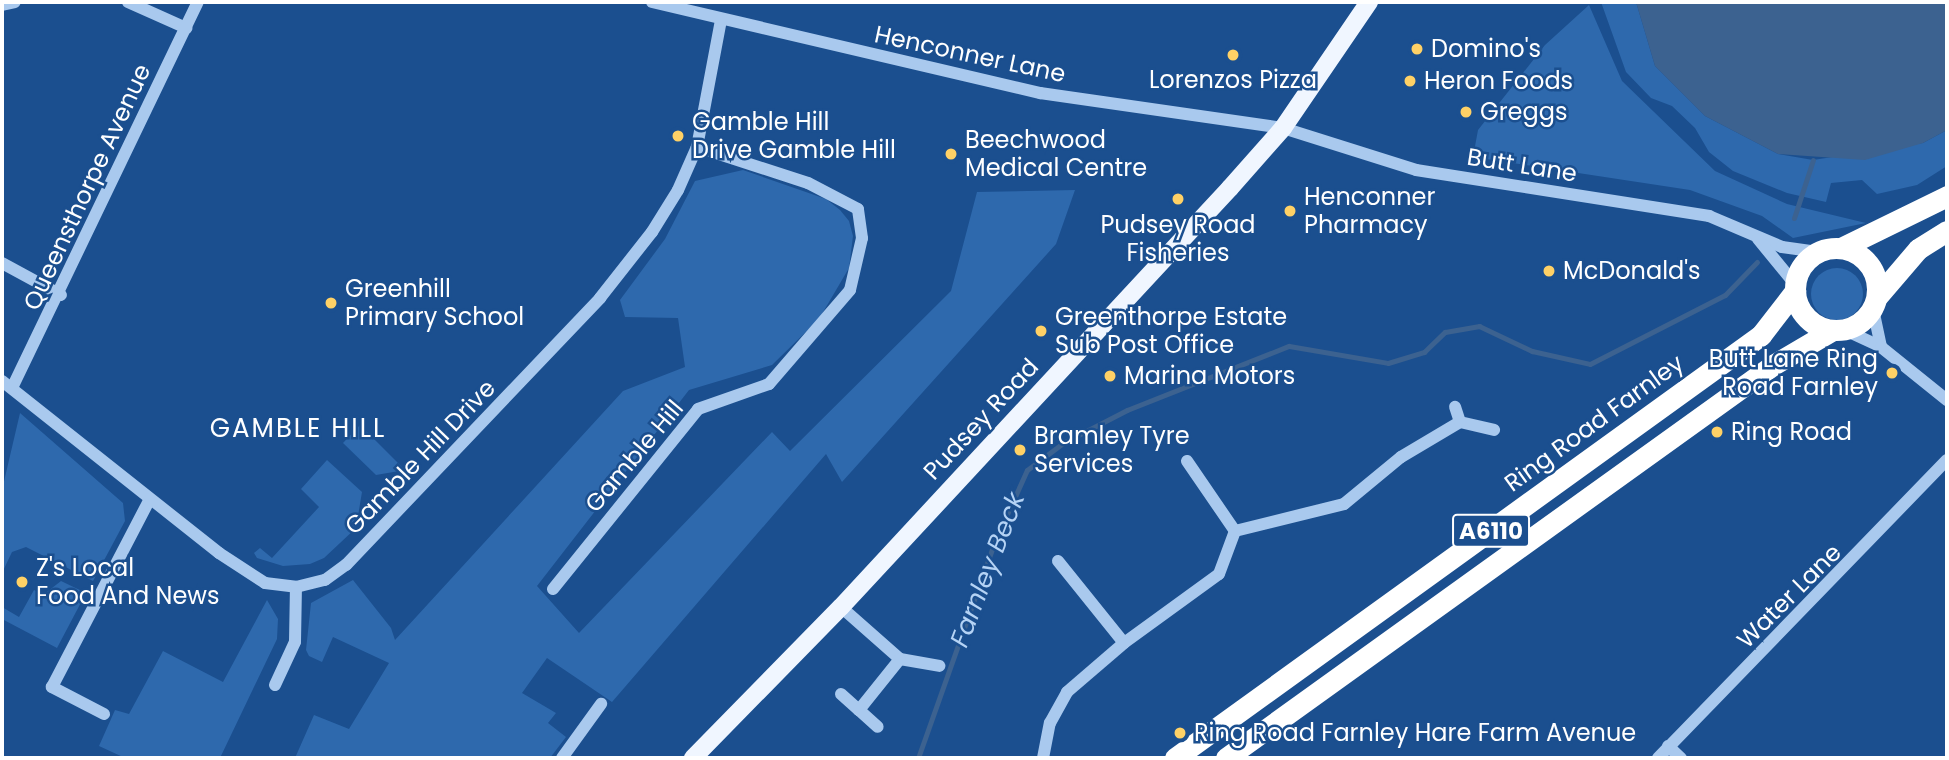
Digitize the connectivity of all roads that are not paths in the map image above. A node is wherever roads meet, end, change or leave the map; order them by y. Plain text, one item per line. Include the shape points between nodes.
1 (16, 2) edge
2 (128, 2) edge
3 (198, 2) edge
4 (652, 2) edge
5 (1369, 2) edge
6 (2, 5) edge
7 (721, 20) junction
8 (186, 28) junction
9 (1283, 128) junction
10 (697, 147) junction
11 (1947, 196) edge
12 (1947, 231) edge
13 (1755, 236) junction
14 (1841, 248) junction
15 (1818, 252) junction
16 (2, 264) edge
17 (1795, 288) junction
18 (61, 295) junction
19 (1875, 303) junction
20 (1838, 330) junction
21 (1881, 347) junction
22 (7, 385) edge
23 (1947, 400) edge
24 (1455, 407) dead end
25 (1460, 422) junction
26 (1494, 430) dead end
27 (1947, 460) edge
28 (1187, 461) dead end
29 (150, 499) junction
30 (1235, 531) junction
31 (1059, 561) dead end
32 (296, 587) junction
33 (553, 589) dead end
34 (841, 607) junction
35 (1124, 643) junction
36 (900, 659) junction
37 (939, 666) dead end
38 (275, 685) dead end
39 (841, 694) dead end
40 (601, 704) dead end
41 (859, 710) junction
42 (104, 714) dead end
43 (878, 727) dead end
44 (1668, 746) junction
45 (562, 758) edge
46 (693, 758) edge
47 (1043, 758) edge
48 (1174, 758) edge
49 (1226, 758) edge
50 (1658, 758) edge
51 (1681, 758) edge

1 - 6 street
2 - 8 street
3 - 8 street, Queensthorpe Avenue
4 - 7 street, Henconner Lane
5 - 9 main road, Pudsey Road
7 - 9 street, Henconner Lane via 1040,93
7 - 10 street, Gamble Hill Drive
8 - 18 street, Queensthorpe Avenue
9 - 13 street, Butt Lane via 1416,170 1709,216
9 - 34 main road, Pudsey Road
10 - 32 street, Gamble Hill Drive via 652,232 600,298 346,565 324,580
10 - 33 street, Gamble Hill via 808,183 858,209 863,237 850,289 769,384 698,409
11 - 14 highway
12 - 19 highway via 1918,249
13 - 15 street, Butt Lane via 1782,247
13 - 17 street, Butt Lane
14 - 15 highway
14 - 19 highway via 1855,252 1872,267
15 - 17 highway via 1799,271
16 - 18 street
17 - 20 highway via 1800,310 1810,321
17 - 48 highway, Ring Road Farnley / A6110 via 1761,335
18 - 22 street, Queensthorpe Avenue
19 - 20 highway via 1865,320
19 - 21 street
20 - 21 street
20 - 49 highway, A6110 via 1773,365
21 - 23 street
22 - 29 street, Gamble Hill Drive
24 - 25 street
25 - 26 street
25 - 30 street via 1401,457 1345,504
27 - 44 street, Water Lane via 1808,609
28 - 30 street
29 - 32 street, Gamble Hill Drive via 265,583
29 - 42 street via 52,687
30 - 35 street via 1219,574
31 - 35 street
32 - 38 street via 295,642
34 - 36 street
34 - 46 main road, Pudsey Road
35 - 47 street via 1067,692 1050,723
36 - 37 street
36 - 41 street
39 - 41 street
40 - 45 street
41 - 43 street
44 - 50 street, Water Lane
44 - 51 street

